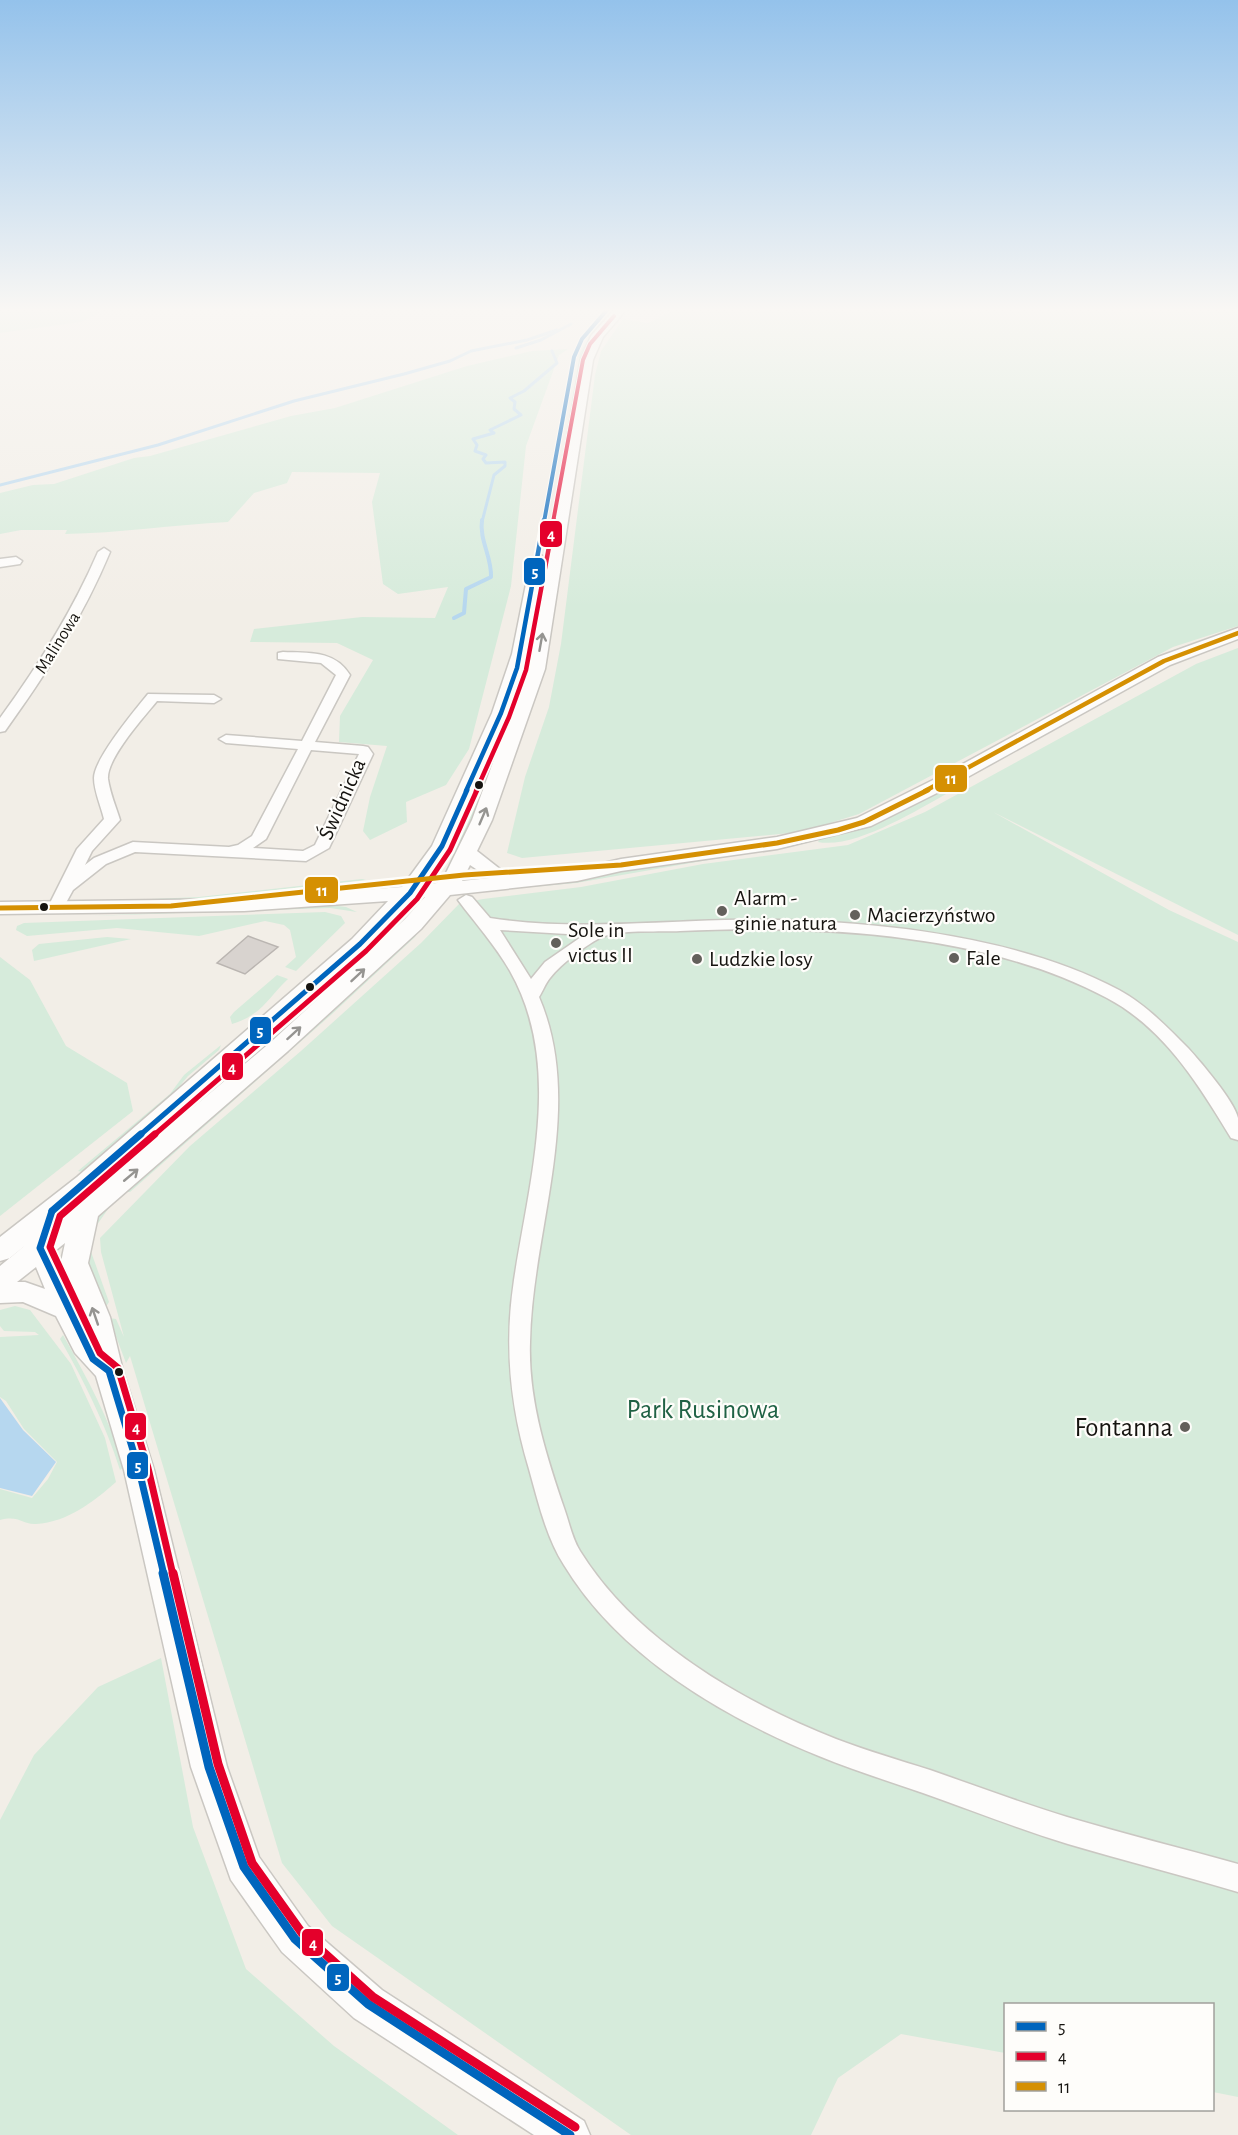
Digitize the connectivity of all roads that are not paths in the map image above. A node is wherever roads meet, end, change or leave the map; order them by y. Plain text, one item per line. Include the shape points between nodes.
1 (564, 410) edge
2 (578, 410) edge
3 (104, 552) dead end
4 (16, 561) dead end
5 (0, 563) edge
6 (1238, 633) edge
7 (283, 656) dead end
8 (214, 699) dead end
9 (0, 728) edge
10 (226, 740) dead end
11 (307, 745) junction
12 (230, 852) junction
13 (466, 853) junction
14 (621, 865) junction
15 (495, 873) junction
16 (415, 886) junction
17 (66, 887) junction
18 (455, 889) junction
19 (346, 899) junction
20 (171, 906) junction
21 (0, 908) edge
22 (55, 909) junction
23 (488, 923) junction
24 (376, 928) junction
25 (604, 930) junction
26 (531, 995) junction
27 (1238, 1134) edge
28 (52, 1211) junction
29 (86, 1212) junction
30 (40, 1248) junction
31 (0, 1251) edge
32 (74, 1263) junction
33 (0, 1281) edge
34 (0, 1293) edge
35 (68, 1310) junction
36 (109, 1371) junction
37 (1238, 1878) edge
38 (570, 2135) edge

1 - 16 main road via 517,668 442,846
13 -> 2 main road via 498,778 536,669
3 - 9 street, Malinowa via 88,592 54,651
4 - 5 street
6 - 14 main road via 1164,661 864,822 777,843
7 - 11 street, Świdnicka via 326,660 334,663 343,675
8 - 17 street, Świdnicka via 153,697 143,706 102,770 112,820 85,849
10 - 11 street, Świdnicka
11 - 12 street, Świdnicka via 258,838
11 - 12 street, Świdnicka via 363,750 366,754 321,848 306,856
12 - 17 street, Świdnicka via 133,847 100,861
13 - 15 main road
13 - 18 main road
14 - 15 main road
14 - 18 main road via 577,875
15 - 18 main road
16 - 18 main road
16 - 19 main road
16 - 20 main road
16 - 24 main road
17 - 22 street, Świdnicka
18 - 23 street
29 -> 18 main road
19 - 20 main road
19 - 24 main road via 365,912
20 - 22 main road
21 - 22 main road
23 - 25 street via 538,931
23 - 26 street
24 - 28 main road
25 - 26 street via 552,965 535,982
25 - 27 street via 728,925 813,927 945,942 1065,973 1114,995 1150,1020 1228,1111
26 - 37 street via 546,1045 548,1091 540,1188 522,1314 522,1390 553,1510 570,1554 592,1588 652,1647 731,1700 822,1746 1065,1829
28 - 30 main road
28 - 31 main road
29 - 30 main road
29 - 32 main road
30 - 31 main road
30 - 32 main road
30 - 33 main road
30 - 35 main road
36 -> 32 main road via 96,1317
34 - 35 main road via 25,1292
35 - 36 main road via 93,1359
36 - 38 main road via 139,1470 209,1767 244,1867 295,1939 368,2004

